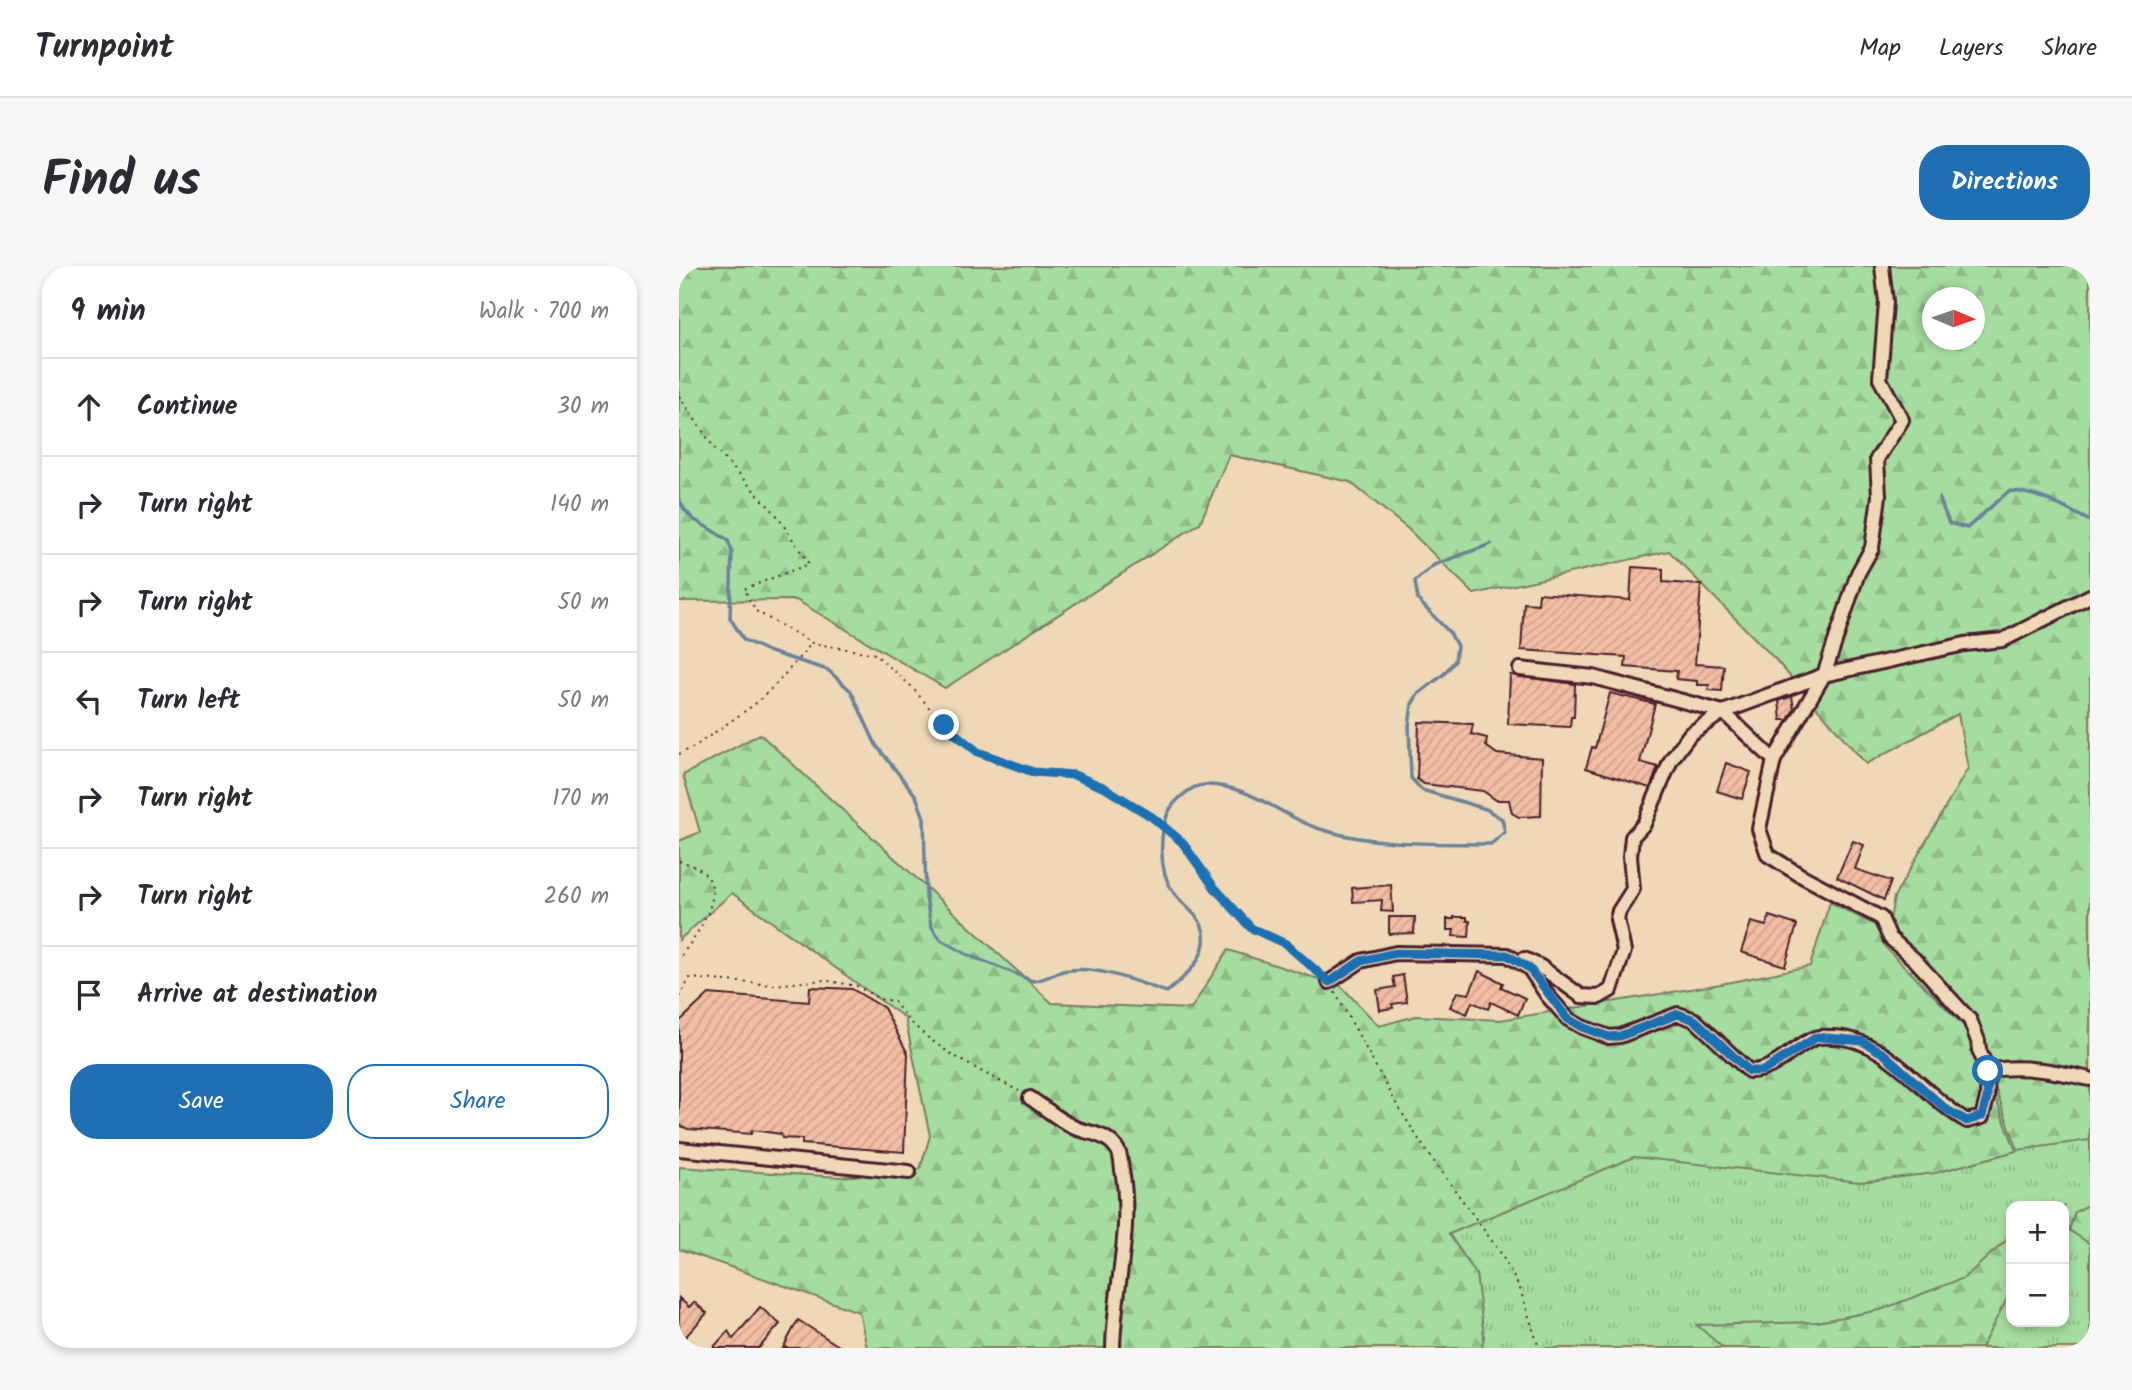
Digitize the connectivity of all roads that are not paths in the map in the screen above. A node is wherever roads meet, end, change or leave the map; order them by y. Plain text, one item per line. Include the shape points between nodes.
1 (1882, 266) edge
2 (2090, 596) edge
3 (1520, 669) dead end
4 (1824, 675) junction
5 (1723, 712) junction
6 (1773, 760) junction
7 (1507, 955) junction
8 (1329, 982) road end
9 (1988, 1071) junction
10 (2090, 1079) edge
11 (1030, 1098) road end
12 (679, 1149) edge
13 (909, 1172) dead end
14 (1113, 1348) edge

1 - 4 street via 1886,302 1880,379 1902,420 1877,459 1879,496 1872,548 1858,573
2 - 4 street via 2003,640
3 - 5 street via 1593,677
4 - 5 street
4 - 6 street
5 - 6 street
5 - 7 street via 1691,734 1671,760 1644,824 1632,837 1633,889 1617,919 1625,951 1611,990 1599,997 1581,996 1541,967
6 - 9 street via 1759,829 1768,855 1881,918 1890,938 1970,1020
7 - 8 street via 1396,953 1361,961
7 - 9 street via 1529,968 1568,1019 1582,1027 1609,1037 1620,1036 1678,1014 1695,1020 1749,1071 1763,1071 1817,1037 1862,1041 1967,1121 1982,1116
9 - 10 street via 2004,1068
11 - 14 street via 1074,1128 1102,1135 1119,1150 1125,1209
12 - 13 street

